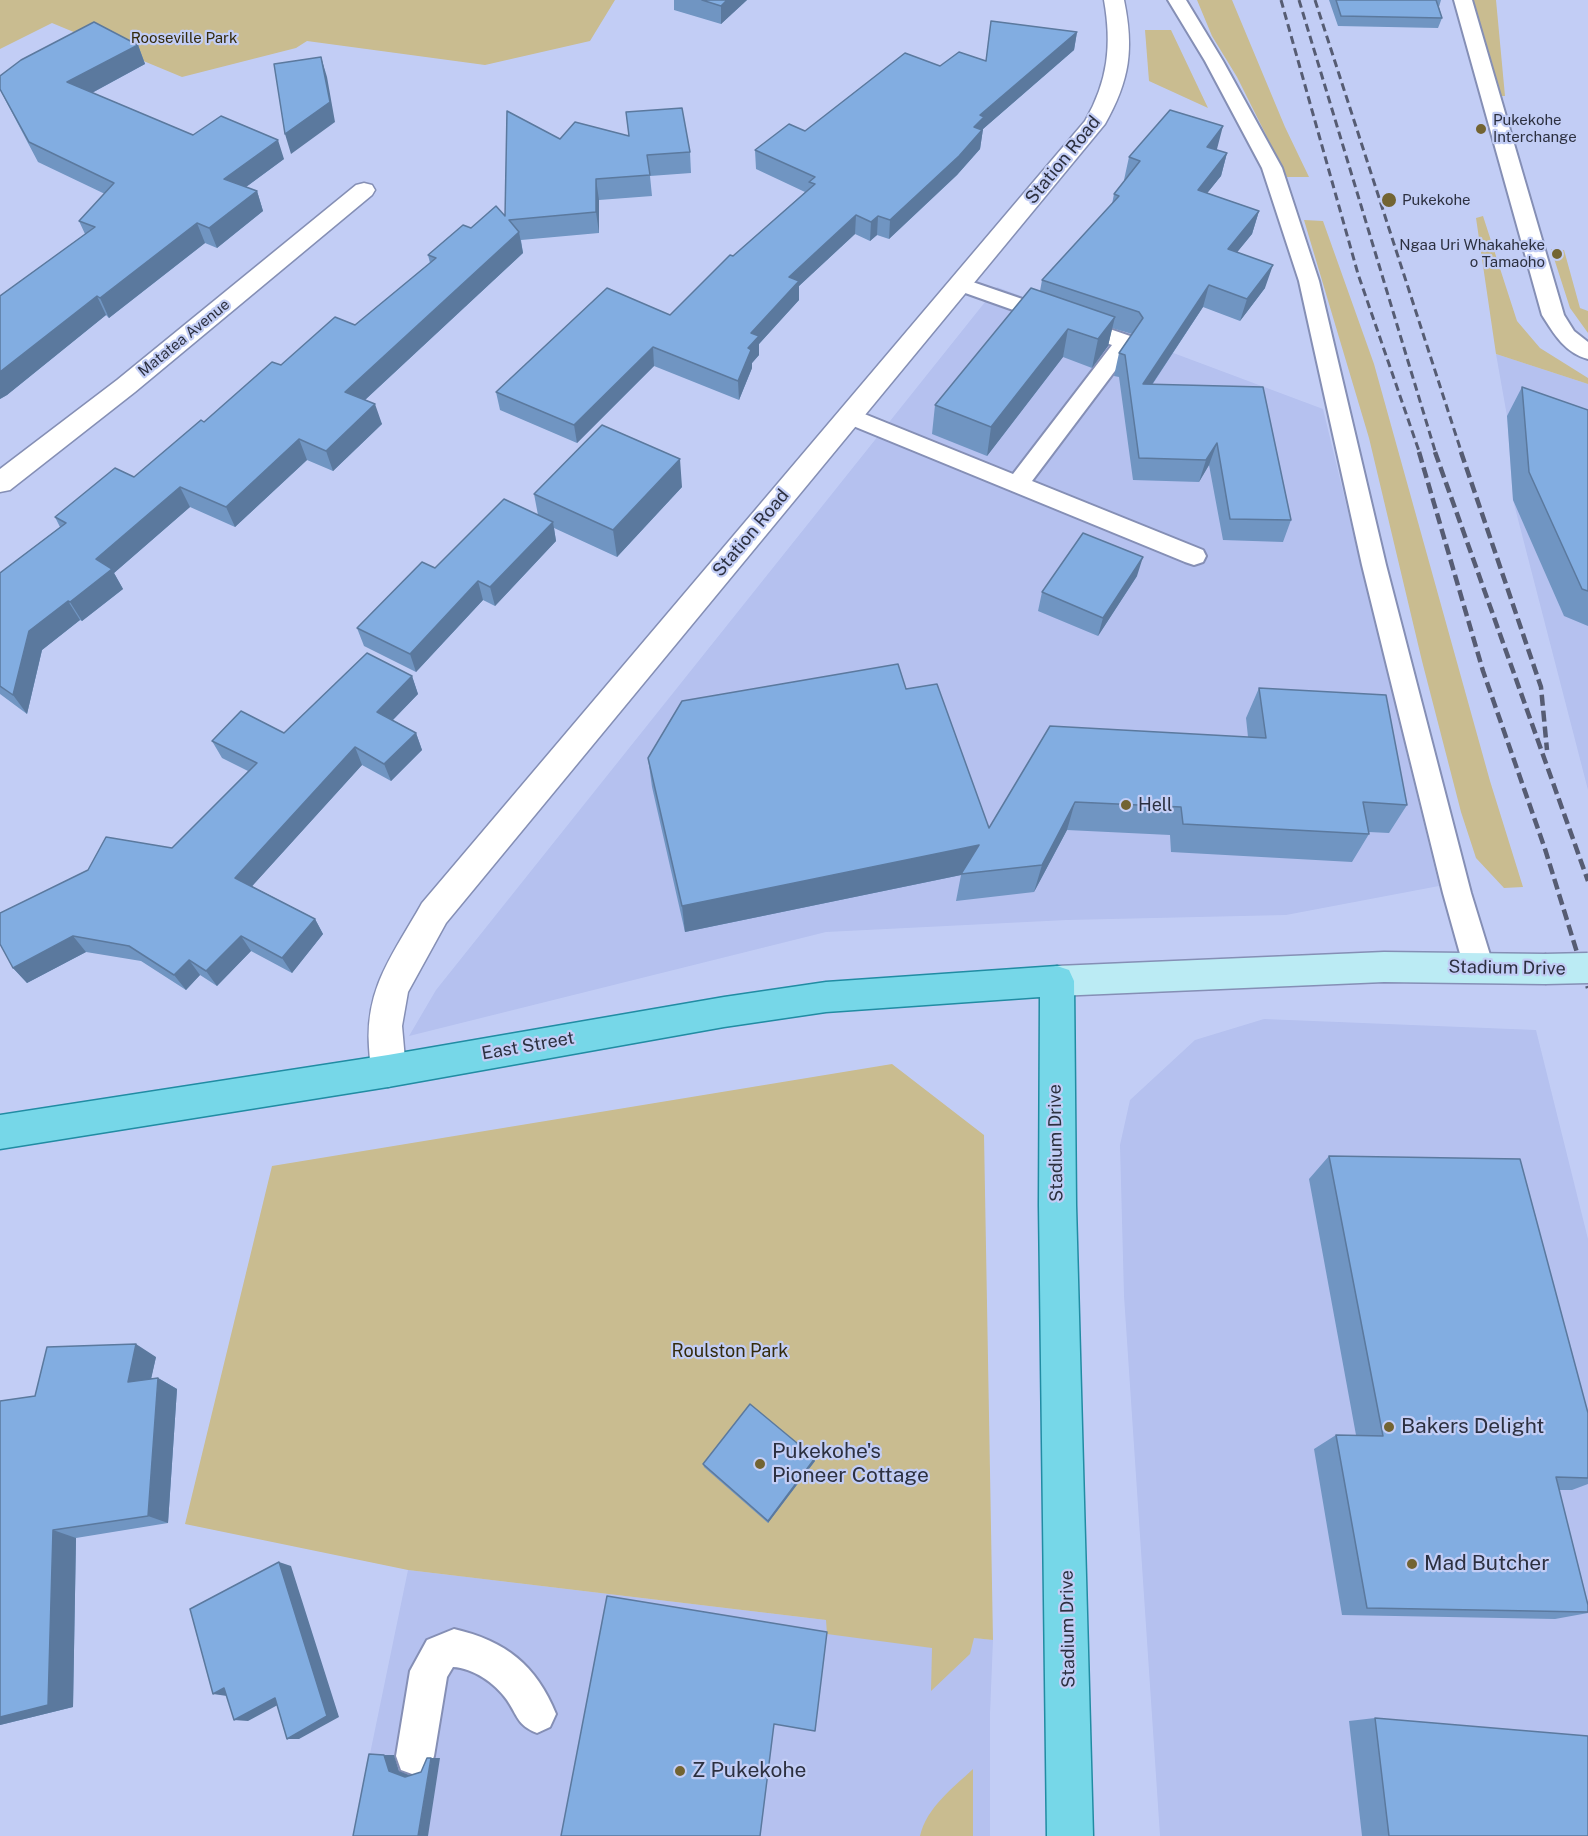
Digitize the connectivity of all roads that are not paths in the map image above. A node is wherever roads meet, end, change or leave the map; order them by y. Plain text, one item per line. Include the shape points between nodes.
1 (1114, 0) edge
2 (1177, 0) edge
3 (1463, 0) edge
4 (364, 190) dead end
5 (960, 284) junction
6 (1588, 352) edge
7 (849, 416) junction
8 (0, 483) edge
9 (1017, 485) junction
10 (1194, 556) dead end
11 (1479, 968) junction
12 (1588, 968) edge
13 (1058, 981) junction
14 (388, 1071) junction
15 (0, 1132) edge
16 (537, 1714) dead end
17 (415, 1756) dead end
18 (1070, 1836) edge

1 - 5 street, Station Road via 1121,57 1107,104 1095,124
2 - 11 lane via 1272,168 1309,281 1374,565 1456,892
3 - 6 lane via 1553,315 1566,336
4 - 8 street, Matatea Avenue via 126,386
5 - 7 street, Station Road
5 - 9 lane via 1125,342
7 - 9 lane
7 - 14 street, Station Road via 434,913 391,990 385,1026
9 - 10 lane
11 - 12 main road, Stadium Drive, bridge
11 - 13 main road, Stadium Drive via 1383,967
13 - 14 main road, East Street via 826,997
13 - 18 main road, Stadium Drive via 1055,1096
14 - 15 main road, East Street
16 - 17 lane via 519,1684 495,1663 454,1648 440,1653 429,1671

